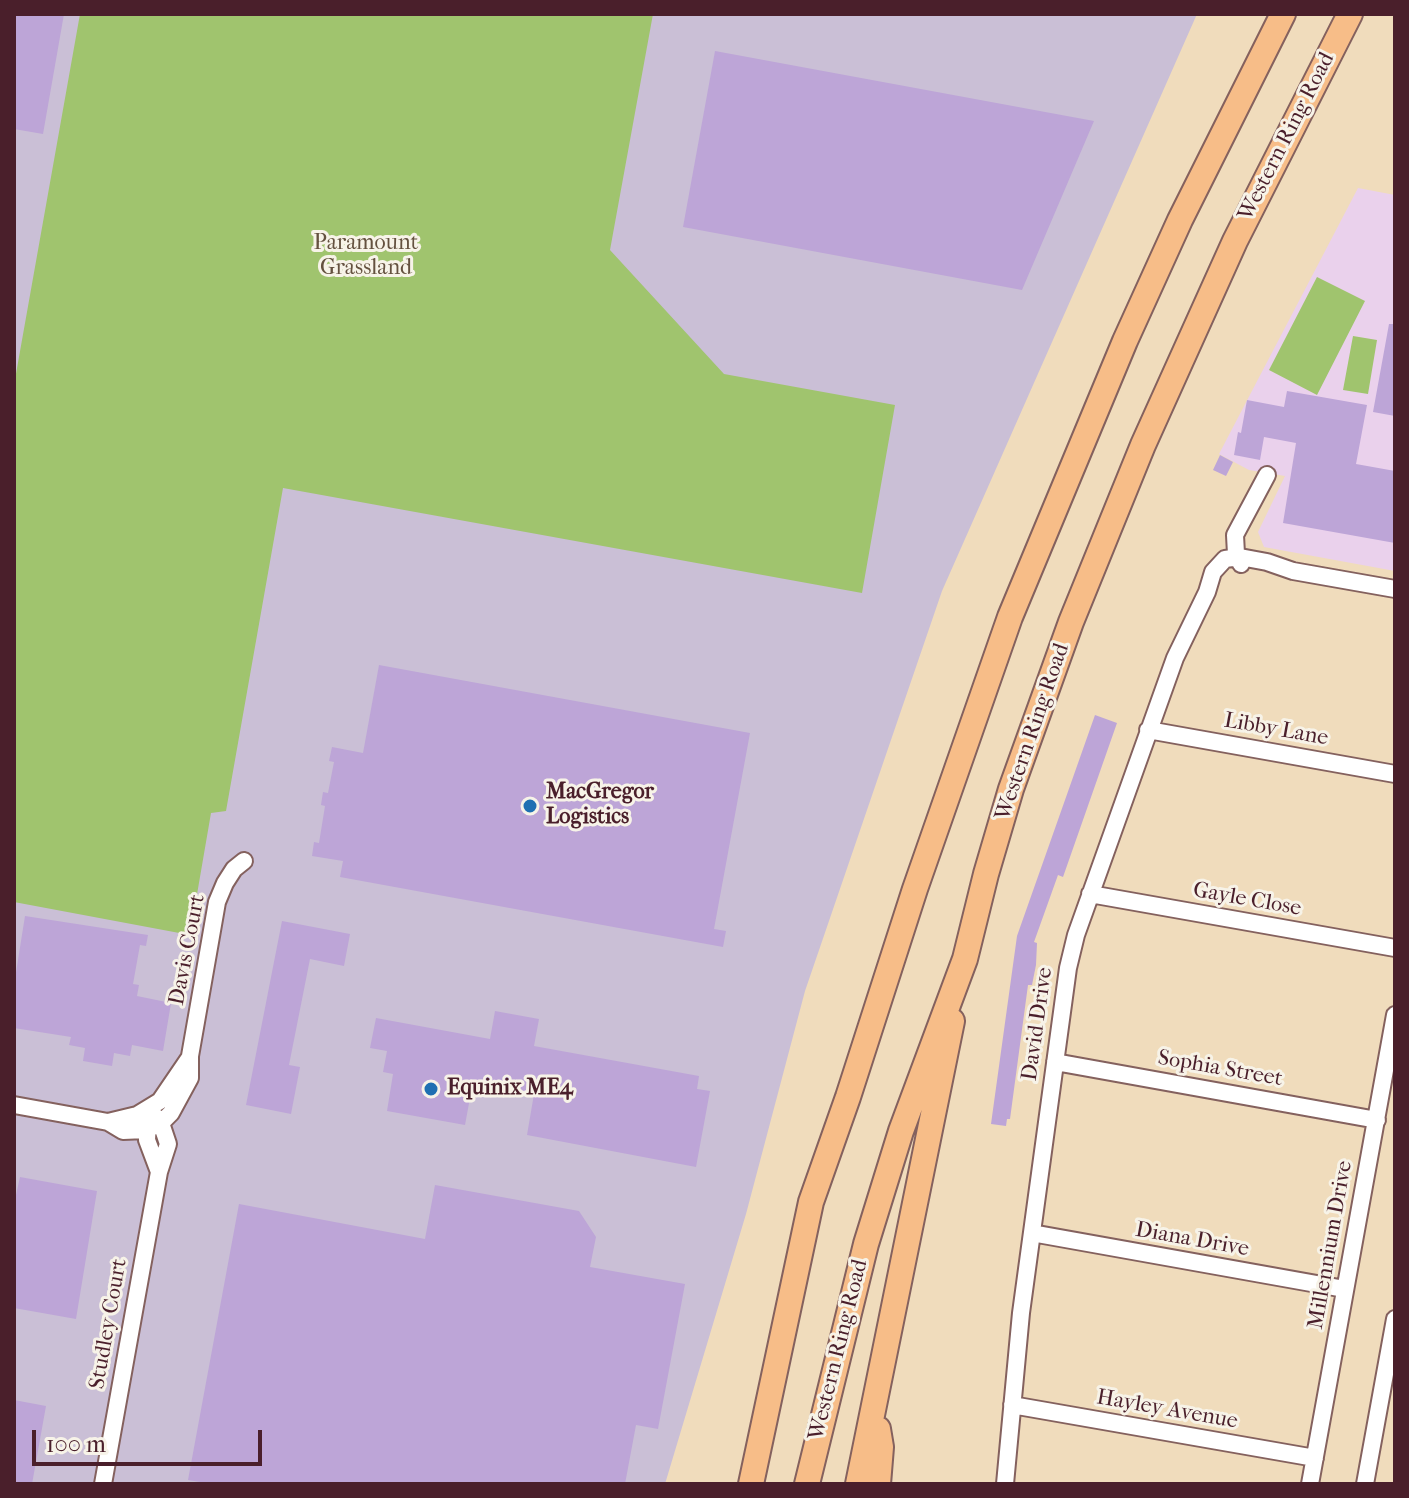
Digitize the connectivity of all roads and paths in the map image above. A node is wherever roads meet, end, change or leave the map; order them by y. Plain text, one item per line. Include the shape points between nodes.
1 (1283, 14) edge
2 (1350, 14) edge
3 (1267, 475) dead end
4 (1241, 560) junction
5 (1395, 589) edge
6 (1148, 730) junction
7 (1395, 774) edge
8 (244, 861) dead end
9 (1090, 894) junction
10 (1395, 948) edge
11 (965, 959) junction
12 (1395, 1015) edge
13 (190, 1056) junction
14 (1055, 1062) junction
15 (14, 1105) edge
16 (149, 1109) junction
17 (1377, 1120) junction
18 (108, 1122) junction
19 (154, 1126) junction
20 (1032, 1233) junction
21 (1345, 1289) junction
22 (1395, 1319) edge
23 (1393, 1341) edge
24 (874, 1398) junction
25 (1012, 1405) junction
26 (1315, 1458) junction
27 (103, 1484) edge
28 (751, 1484) edge
29 (807, 1484) edge
30 (858, 1484) edge
31 (878, 1484) edge
32 (1005, 1484) edge
33 (1310, 1484) edge
34 (1365, 1484) edge

1 - 28 highway via 1125,341 1010,617 811,1202
2 - 11 highway, Western Ring Road via 1235,241 1143,445 1011,789
3 - 4 street via 1242,524
4 - 5 street
4 - 6 street, David Drive via 1207,592
6 - 7 street, Libby Lane
6 - 9 street, David Drive
8 - 13 street, Davis Court via 217,902
9 - 10 street, Gayle Close
9 - 14 street, David Drive via 1071,952
11 - 24 highway
11 - 29 highway, Western Ring Road via 905,1118 866,1244
12 - 17 street, Millennium Drive
13 - 16 street, Davis Court via 170,1089
13 - 19 street, Davis Court via 185,1092
14 - 17 street, Sophia Street
14 - 20 street, David Drive
15 - 18 street
16 - 18 street
16 - 19 street, Studley Court
17 - 21 street, Millennium Drive
18 - 19 street via 123,1131
19 - 27 street, Studley Court via 150,1151 159,1172
20 - 21 street, Diana Drive
20 - 25 street, David Drive
21 - 26 street, Millennium Drive
22 - 23 street
23 - 34 street
24 - 30 highway
24 - 31 highway via 881,1447
25 - 26 street, Hayley Avenue
25 - 32 street, David Drive
26 - 33 street, Millennium Drive

